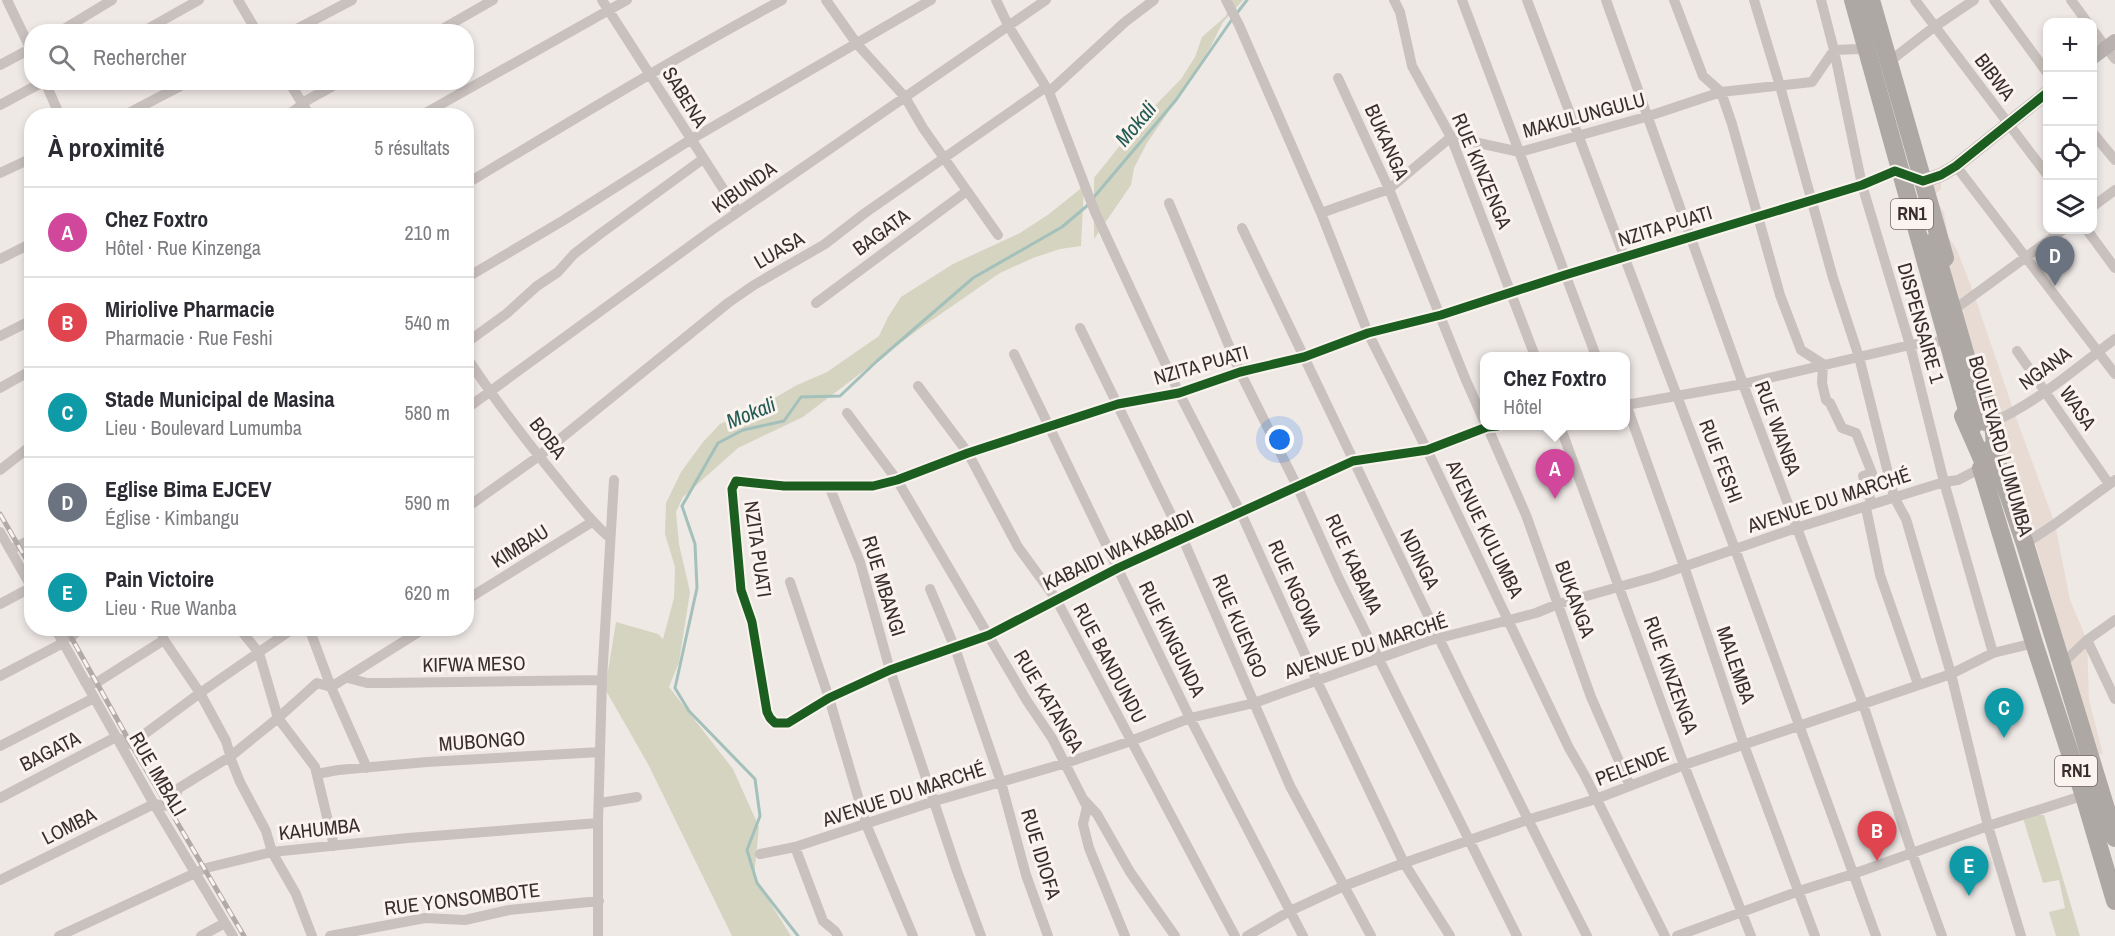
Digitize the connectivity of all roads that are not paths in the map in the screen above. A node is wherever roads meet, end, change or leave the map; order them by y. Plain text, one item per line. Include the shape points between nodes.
1 (7, 0) edge
2 (112, 0) edge
3 (199, 0) edge
4 (237, 0) edge
5 (352, 0) edge
6 (493, 0) edge
7 (602, 0) edge
8 (627, 0) edge
9 (782, 0) edge
10 (826, 0) edge
11 (931, 0) edge
12 (996, 0) edge
13 (1046, 0) edge
14 (1155, 0) edge
15 (1226, 0) edge
16 (1394, 0) edge
17 (1462, 0) edge
18 (1527, 0) edge
19 (1606, 0) edge
20 (1674, 0) edge
21 (1754, 0) edge
22 (1821, 0) edge
23 (1845, 0) edge
24 (1853, 0) edge
25 (1863, 0) edge
26 (1871, 0) edge
27 (1915, 0) edge
28 (1974, 0) edge
29 (1994, 0) edge
30 (2071, 0) edge
31 (609, 10) junction
32 (2085, 18) edge
33 (72, 24) edge
34 (156, 24) edge
35 (251, 24) edge
36 (306, 24) edge
37 (451, 24) edge
38 (1009, 27) junction
39 (1934, 27) junction
40 (2097, 33) edge
41 (24, 35) edge
42 (857, 44) junction
43 (2111, 44) edge
44 (1860, 49) junction
45 (1834, 50) junction
46 (24, 53) edge
47 (2097, 54) edge
48 (2115, 59) edge
49 (1890, 61) junction
50 (0, 65) edge
51 (2047, 72) edge
52 (648, 74) junction
53 (1338, 78) dead end
54 (474, 86) edge
55 (1780, 86) junction
56 (29, 90) edge
57 (48, 90) edge
58 (173, 90) edge
59 (294, 90) edge
60 (326, 90) edge
61 (466, 90) edge
62 (1047, 90) junction
63 (1721, 92) junction
64 (2043, 96) edge
65 (905, 97) junction
66 (302, 103) junction
67 (0, 105) edge
68 (56, 108) edge
69 (138, 108) edge
70 (298, 108) edge
71 (305, 108) edge
72 (434, 108) edge
73 (1649, 116) junction
74 (2008, 123) junction
75 (1580, 136) junction
76 (1451, 137) junction
77 (2097, 138) edge
78 (690, 140) junction
79 (1520, 152) junction
80 (703, 159) junction
81 (944, 159) junction
82 (2115, 160) edge
83 (24, 162) edge
84 (1956, 166) junction
85 (2043, 169) edge
86 (1895, 171) junction
87 (0, 173) edge
88 (474, 179) edge
89 (1923, 181) junction
90 (1862, 185) junction
91 (1389, 189) junction
92 (2115, 190) edge
93 (967, 191) junction
94 (1810, 201) junction
95 (1169, 203) dead end
96 (2097, 203) edge
97 (738, 212) junction
98 (1322, 213) junction
99 (1757, 217) junction
100 (1242, 228) dead end
101 (2057, 234) edge
102 (2090, 234) edge
103 (998, 235) dead end
104 (1691, 236) junction
105 (24, 247) edge
106 (2027, 256) junction
107 (1625, 258) junction
108 (0, 259) edge
109 (2115, 268) edge
110 (474, 273) edge
111 (1565, 275) junction
112 (1512, 293) junction
113 (816, 303) dead end
114 (1959, 306) junction
115 (1441, 315) junction
116 (24, 324) edge
117 (1080, 328) dead end
118 (1368, 333) junction
119 (0, 336) edge
120 (474, 337) edge
121 (2115, 339) edge
122 (1943, 341) junction
123 (1910, 345) junction
124 (2017, 351) dead end
125 (2098, 351) junction
126 (1533, 352) edge
127 (1594, 352) edge
128 (1014, 354) dead end
129 (1304, 357) junction
130 (1859, 357) junction
131 (1822, 364) junction
132 (474, 368) edge
133 (1240, 372) junction
134 (24, 374) edge
135 (2115, 374) edge
136 (1743, 384) junction
137 (918, 386) dead end
138 (0, 388) edge
139 (2045, 391) junction
140 (490, 393) junction
141 (1179, 393) junction
142 (1677, 395) junction
143 (1630, 403) edge
144 (474, 404) edge
145 (1118, 404) junction
146 (1480, 404) edge
147 (847, 412) dead end
148 (1630, 415) edge
149 (1983, 424) junction
150 (1049, 428) junction
151 (1480, 429) edge
152 (1491, 430) edge
153 (1561, 430) edge
154 (1427, 450) junction
155 (24, 451) edge
156 (968, 453) junction
157 (539, 456) junction
158 (1353, 461) junction
159 (1987, 464) junction
160 (0, 470) edge
161 (614, 480) dead end
162 (897, 480) junction
163 (1944, 482) junction
164 (2113, 483) edge
165 (829, 486) junction
166 (1297, 486) junction
167 (1894, 497) junction
168 (474, 502) edge
169 (1866, 508) junction
170 (1241, 513) junction
171 (592, 522) junction
172 (1796, 528) junction
173 (0, 532) edge
174 (609, 537) junction
175 (1183, 539) junction
176 (24, 543) edge
177 (2025, 544) junction
178 (1735, 549) junction
179 (10, 550) junction
180 (1684, 566) junction
181 (1118, 568) junction
182 (24, 575) edge
183 (790, 582) dead end
184 (1619, 587) junction
185 (930, 589) dead end
186 (24, 592) edge
187 (474, 596) edge
188 (1056, 599) junction
189 (1558, 603) junction
190 (0, 604) edge
191 (1508, 620) junction
192 (2115, 620) edge
193 (989, 635) junction
194 (59, 636) edge
195 (163, 636) edge
196 (245, 636) edge
197 (283, 636) edge
198 (312, 636) edge
199 (413, 636) edge
200 (1439, 639) junction
201 (164, 640) junction
202 (2087, 640) junction
203 (63, 643) junction
204 (2034, 643) junction
205 (955, 648) junction
206 (259, 653) junction
207 (1993, 653) junction
208 (1379, 659) junction
209 (2062, 664) junction
210 (891, 670) junction
211 (1951, 674) junction
212 (0, 676) edge
213 (348, 678) junction
214 (602, 680) junction
215 (1317, 681) junction
216 (85, 682) junction
217 (1918, 684) junction
218 (331, 687) junction
219 (200, 693) junction
220 (94, 698) junction
221 (829, 698) junction
222 (2115, 699) edge
223 (1254, 703) junction
224 (1863, 704) junction
225 (767, 712) joint
226 (278, 718) junction
227 (1190, 718) junction
228 (1800, 726) junction
229 (116, 737) junction
230 (1131, 741) junction
231 (1744, 745) junction
232 (0, 746) edge
233 (600, 752) junction
234 (231, 756) junction
235 (1066, 764) junction
236 (1684, 765) junction
237 (367, 768) junction
238 (317, 774) junction
239 (1000, 782) junction
240 (1630, 786) junction
241 (2100, 787) junction
242 (2084, 796) junction
243 (637, 797) dead end
244 (0, 798) edge
245 (1083, 799) junction
246 (1596, 799) junction
247 (935, 801) junction
248 (600, 803) junction
249 (154, 804) junction
250 (1527, 820) junction
251 (598, 823) junction
252 (866, 824) junction
253 (1988, 826) junction
254 (2115, 838) edge
255 (1468, 840) junction
256 (334, 846) junction
257 (795, 847) junction
258 (272, 852) junction
259 (1912, 853) junction
260 (760, 854) dead end
261 (1404, 863) junction
262 (196, 872) junction
263 (1853, 874) junction
264 (0, 880) edge
265 (1344, 886) junction
266 (1799, 891) junction
267 (2115, 900) edge
268 (599, 901) junction
269 (1290, 911) junction
270 (1741, 913) junction
271 (225, 923) junction
272 (59, 936) edge
273 (201, 936) edge
274 (233, 936) edge
275 (312, 936) edge
276 (330, 936) edge
277 (598, 936) edge
278 (838, 936) edge
279 (913, 936) edge
280 (981, 936) edge
281 (1048, 936) edge
282 (1125, 936) edge
283 (1175, 936) edge
284 (1235, 936) edge
285 (1247, 936) edge
286 (1303, 936) edge
287 (1371, 936) edge
288 (1449, 936) edge
289 (1517, 936) edge
290 (1587, 936) edge
291 (1665, 936) edge
292 (1677, 936) edge
293 (1750, 936) edge
294 (1815, 936) edge
295 (1876, 936) edge
296 (1942, 936) edge
297 (2021, 936) edge

1 - 41 street
2 - 33 street
3 - 34 street
4 - 35 street
5 - 36 street
6 - 37 street
7 - 31 street, SABENA
8 - 31 street
9 - 52 street
10 - 42 street
11 - 42 street
12 - 38 street, RUE NGOWA
13 - 38 street, KIBUNDA
14 - 62 street, LUASA
15 - 98 street, AVENUE KULUMBA
16 - 76 street, RUE KINZENGA via 1412,66
17 - 79 street
18 - 75 street, RUE FESHI
19 - 73 street, RUE WANBA
20 - 63 street via 1703,76
21 - 55 street
22 - 45 street, DISPENSAIRE 1
23 - 44 highway
24 - 149 highway, BOULEVARD LUMUMBA / RN1, bridge
25 - 149 highway, BOULEVARD LUMUMBA / RN1, bridge
26 - 49 highway
27 - 39 street, BIBWA
28 - 39 street
29 - 51 street
30 - 32 street
31 - 52 street, SABENA
31 - 54 street
38 - 62 street, RUE NGOWA
38 - 65 street, KIBUNDA
39 - 49 street
39 - 74 street, BIBWA
40 - 43 street
42 - 65 street
42 - 78 street
43 - 47 street
43 - 48 street
44 - 45 street
44 - 86 highway
45 - 55 street, MAKULUNGULU via 1812,82
45 - 90 street, DISPENSAIRE 1
46 - 50 street
49 - 89 highway
52 - 78 street, SABENA
52 - 88 street
53 - 91 street, BUKANGA
55 - 63 street, MAKULUNGULU
55 - 94 street
56 - 67 street
57 - 68 street
58 - 69 street
59 - 66 street
60 - 66 street
61 - 72 street
62 - 81 street, LUASA
62 - 141 street, RUE NGOWA via 1095,212
63 - 73 street, MAKULUNGULU
63 - 99 street via 1742,154
64 - 74 street
65 - 81 street
65 - 97 street, KIBUNDA
66 - 70 street
66 - 71 street
73 - 75 street, MAKULUNGULU
73 - 104 street, RUE WANBA
74 - 84 street
74 - 85 street, BIBWA
75 - 79 street, MAKULUNGULU
75 - 107 street, RUE FESHI
76 - 79 street, MAKULUNGULU
76 - 91 street
76 - 112 street, RUE KINZENGA
77 - 82 street
78 - 80 street, SABENA
78 - 110 street
79 - 111 street
80 - 97 street, SABENA
80 - 120 street via 574,254 558,272
81 - 93 street
81 - 157 street, LUASA via 825,244 728,303
83 - 87 street
84 - 89 street
84 - 106 street
86 - 89 street
86 - 90 street, NZITA PUATI
86 - 122 highway
89 - 114 highway
90 - 94 street, NZITA PUATI
90 - 123 street, DISPENSAIRE 1
91 - 98 street
91 - 115 street, BUKANGA
92 - 96 street
93 - 103 street
93 - 113 street, BAGATA
94 - 99 street, NZITA PUATI
94 - 130 street
95 - 133 street, RUE KABAMA
97 - 140 street, KIBUNDA
98 - 118 street, AVENUE KULUMBA
99 - 104 street, NZITA PUATI
99 - 131 street via 1801,350
100 - 129 street, NDINGA
101 - 106 street
102 - 109 street
104 - 107 street, NZITA PUATI
104 - 136 street, RUE WANBA
105 - 108 street
106 - 114 street
106 - 125 street
107 - 111 street, NZITA PUATI
107 - 142 street, RUE FESHI
111 - 112 street, NZITA PUATI
111 - 127 street
112 - 115 street, NZITA PUATI
112 - 126 street, RUE KINZENGA
114 - 149 highway
115 - 118 street, NZITA PUATI
115 - 146 street, BUKANGA
116 - 119 street
117 - 145 street, RUE KUENGO
118 - 129 street, NZITA PUATI
118 - 154 street, AVENUE KULUMBA
121 - 125 street, NGANA
122 - 123 street
122 - 159 highway via 1965,422
123 - 130 street
123 - 163 street, DISPENSAIRE 1
124 - 139 street, WASA
125 - 135 street
125 - 139 street, NGANA
128 - 150 street, RUE KINGUNDA
129 - 133 street, NZITA PUATI
129 - 158 street, NDINGA
130 - 131 street
130 - 167 street
131 - 136 street
131 - 169 street via 1826,400 1842,428 1856,433 1872,473 1863,476 1871,502
132 - 140 street, BOBA
133 - 141 street, NZITA PUATI
133 - 166 street, RUE KABAMA
134 - 138 street
136 - 142 street
136 - 172 street, RUE WANBA
137 - 156 street, RUE BANDUNDU
139 - 149 street, NGANA via 2014,412
139 - 164 street, WASA
140 - 144 street, KIBUNDA
140 - 157 street, BOBA
141 - 145 street, NZITA PUATI
141 - 170 street, RUE NGOWA
142 - 143 street
142 - 178 street, RUE FESHI
145 - 150 street, NZITA PUATI
145 - 175 street, RUE KUENGO
147 - 162 street, RUE KATANGA
148 - 180 street, MALEMBA
149 - 159 highway, BOULEVARD LUMUMBA / RN1
150 - 156 street, NZITA PUATI
150 - 181 street, RUE KINGUNDA
151 - 154 street, KABAIDI WA KABAIDI
152 - 189 street, BUKANGA
153 - 184 street, RUE KINZENGA
154 - 158 street, KABAIDI WA KABAIDI
154 - 191 street, AVENUE KULUMBA
155 - 160 street
156 - 162 street, NZITA PUATI
156 - 188 street, RUE BANDUNDU via 1018,547
157 - 168 street, LUASA
157 - 171 street, BOBA
158 - 166 street, KABAIDI WA KABAIDI
158 - 200 street, NDINGA
159 - 163 street, AVENUE DU MARCHÉ via 1958,480
159 - 177 highway, BOULEVARD LUMUMBA / RN1
159 - 204 highway, BOULEVARD LUMUMBA / RN1
161 - 174 street
162 - 165 street, NZITA PUATI via 873,486
162 - 193 street, RUE KATANGA
163 - 167 street, AVENUE DU MARCHÉ
163 - 207 street, DISPENSAIRE 1
164 - 177 street
165 - 210 street, RUE MBANGI via 860,562
165 - 225 street, NZITA PUATI via 736,481 732,489 741,590 752,622
166 - 170 street, KABAIDI WA KABAIDI
166 - 208 street, RUE KABAMA
167 - 169 street, AVENUE DU MARCHÉ
167 - 211 street via 1906,519
169 - 172 street, AVENUE DU MARCHÉ
169 - 217 street via 1880,574
170 - 175 street, KABAIDI WA KABAIDI
170 - 215 street, RUE NGOWA
171 - 174 street, BOBA
171 - 187 street, KIMBAU
172 - 178 street, AVENUE DU MARCHÉ
172 - 224 street, RUE WANBA
173 - 179 street
174 - 214 street
175 - 181 street, KABAIDI WA KABAIDI
175 - 223 street, RUE KUENGO
176 - 179 street
177 - 209 highway, BOULEVARD LUMUMBA / RN1
178 - 180 street, AVENUE DU MARCHÉ
178 - 228 street, RUE FESHI
179 - 182 street
180 - 184 street, AVENUE DU MARCHÉ
180 - 231 street, MALEMBA
181 - 188 street, KABAIDI WA KABAIDI
181 - 227 street, RUE KINGUNDA
183 - 221 street
184 - 189 street, AVENUE DU MARCHÉ
184 - 236 street, RUE KINZENGA
185 - 205 street, RUE IDIOFA
186 - 190 street
188 - 193 street, KABAIDI WA KABAIDI
188 - 230 street, RUE BANDUNDU
189 - 191 street, AVENUE DU MARCHÉ
189 - 240 street, BUKANGA via 1591,697
191 - 200 street, AVENUE DU MARCHÉ
191 - 246 street, AVENUE KULUMBA
192 - 202 street
193 - 205 street, KABAIDI WA KABAIDI
193 - 235 street, RUE KATANGA
194 - 203 street, RUE IMBALI
195 - 201 street
196 - 206 street
197 - 206 street
198 - 218 street
199 - 213 street
200 - 208 street, AVENUE DU MARCHÉ
200 - 250 street, NDINGA
201 - 216 street via 96,683
201 - 219 street
202 - 209 street
202 - 222 street
203 - 212 street
203 - 216 street, RUE IMBALI
204 - 207 street, PELENDE
204 - 242 highway, BOULEVARD LUMUMBA / RN1
205 - 210 street, KABAIDI WA KABAIDI
205 - 239 street, RUE IDIOFA
206 - 219 street
206 - 226 street
207 - 211 street, PELENDE
208 - 215 street, AVENUE DU MARCHÉ
208 - 255 street, RUE KABAMA
209 - 241 highway, BOULEVARD LUMUMBA / RN1
210 - 221 street, KABAIDI WA KABAIDI
210 - 247 street, RUE MBANGI
211 - 217 street, PELENDE
211 - 253 street
213 - 214 street, KIFWA MESO via 367,683
213 - 218 street
214 - 233 street
215 - 223 street, AVENUE DU MARCHÉ
215 - 261 street, RUE NGOWA
216 - 220 street, RUE IMBALI
217 - 224 street, PELENDE
218 - 226 street via 317,683
218 - 237 street
219 - 229 street via 131,744
219 - 234 street
220 - 229 street, RUE IMBALI
220 - 232 street
221 - 225 street, KABAIDI WA KABAIDI via 788,723 775,723
221 - 252 street
223 - 227 street, AVENUE DU MARCHÉ
223 - 265 street, RUE KUENGO via 1290,786
224 - 228 street, PELENDE
224 - 259 street, RUE WANBA
226 - 234 street
226 - 238 street
227 - 230 street, AVENUE DU MARCHÉ
227 - 269 street, RUE KINGUNDA
228 - 231 street, PELENDE
228 - 263 street, RUE FESHI
229 - 244 street, BAGATA
229 - 249 street, RUE IMBALI
230 - 235 street, AVENUE DU MARCHÉ
230 - 284 street, RUE BANDUNDU
231 - 236 street, PELENDE
231 - 266 street, MALEMBA
233 - 237 street, MUBONGO
233 - 248 street
234 - 249 street, LOMBA via 179,788 169,806
234 - 258 street
235 - 239 street, AVENUE DU MARCHÉ
235 - 245 street, RUE KATANGA
236 - 240 street, PELENDE
236 - 270 street, RUE KINZENGA
237 - 238 street, MUBONGO
238 - 256 street
239 - 247 street, AVENUE DU MARCHÉ
239 - 281 street, RUE IDIOFA
240 - 246 street, PELENDE
241 - 242 street
241 - 254 highway, BOULEVARD LUMUMBA / RN1
242 - 253 street
242 - 267 highway, BOULEVARD LUMUMBA / RN1
243 - 248 street
245 - 282 street via 1087,807 1083,824 1089,848
245 - 283 street, RUE KATANGA via 1097,814 1130,872
246 - 250 street, PELENDE
246 - 291 street, AVENUE KULUMBA
247 - 252 street, AVENUE DU MARCHÉ
247 - 280 street, RUE MBANGI
248 - 251 street
249 - 262 street, RUE IMBALI
249 - 264 street, LOMBA
250 - 255 street, PELENDE
250 - 290 street, NDINGA
251 - 256 street, KAHUMBA
251 - 268 street
252 - 257 street, AVENUE DU MARCHÉ
252 - 279 street
253 - 259 street
253 - 297 street
255 - 261 street, PELENDE
255 - 289 street, RUE KABAMA
256 - 258 street, KAHUMBA
257 - 260 street, AVENUE DU MARCHÉ
257 - 278 street via 823,921
258 - 262 street, KAHUMBA
258 - 275 street via 296,894
259 - 263 street
259 - 296 street, RUE WANBA
261 - 265 street, PELENDE
261 - 288 street, RUE NGOWA
262 - 271 street, RUE IMBALI
262 - 272 street, KAHUMBA
263 - 266 street
263 - 295 street, RUE FESHI
265 - 269 street, PELENDE
265 - 287 street, RUE KUENGO
266 - 270 street
266 - 294 street, MALEMBA
268 - 276 street, RUE YONSOMBOTE via 509,910 465,920 425,918
268 - 277 street
269 - 285 street, PELENDE
269 - 286 street, RUE KINGUNDA
270 - 292 street
270 - 293 street, RUE KINZENGA
271 - 273 street
271 - 274 street, RUE IMBALI

